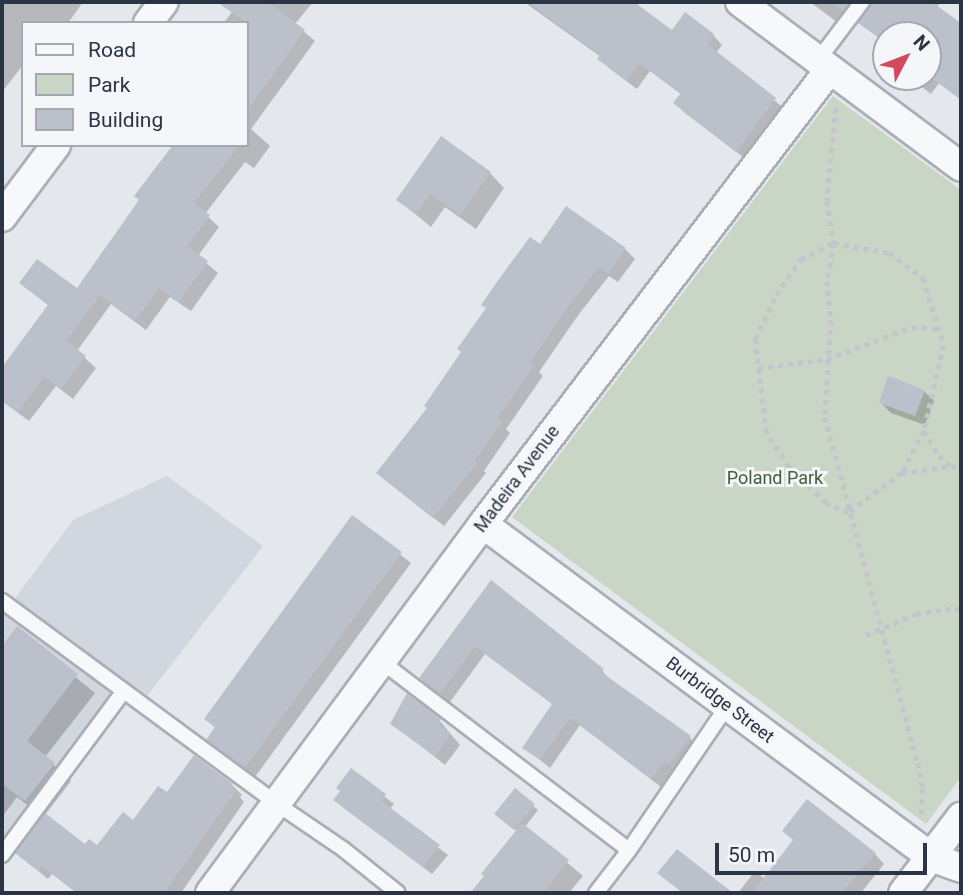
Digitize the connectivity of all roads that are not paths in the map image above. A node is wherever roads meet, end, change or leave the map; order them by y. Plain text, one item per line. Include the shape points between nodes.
1 (164, 2) edge
2 (740, 2) edge
3 (862, 2) edge
4 (150, 21) edge
5 (824, 64) junction
6 (54, 147) edge
7 (961, 167) edge
8 (2, 217) edge
9 (483, 523) junction
10 (2, 601) edge
11 (382, 662) junction
12 (124, 691) junction
13 (728, 705) junction
14 (277, 804) junction
15 (961, 817) edge
16 (629, 850) junction
17 (2, 856) edge
18 (931, 857) junction
19 (961, 867) edge
20 (211, 893) edge
21 (398, 893) edge
22 (596, 893) edge
23 (904, 893) edge

1 - 4 street
2 - 5 street
3 - 5 lane
5 - 7 street
5 - 9 street, Madeira Avenue
6 - 8 street
9 - 11 street, Madeira Avenue
9 - 13 street, Burbridge Street
10 - 12 lane
11 - 14 street, Madeira Avenue
11 - 16 lane
12 - 14 lane
12 - 17 lane
13 - 16 lane
13 - 18 street, Burbridge Street
14 - 20 street, Madeira Avenue
14 - 21 lane
15 - 18 street
16 - 22 lane
18 - 19 street, Burbridge Street
18 - 23 street

